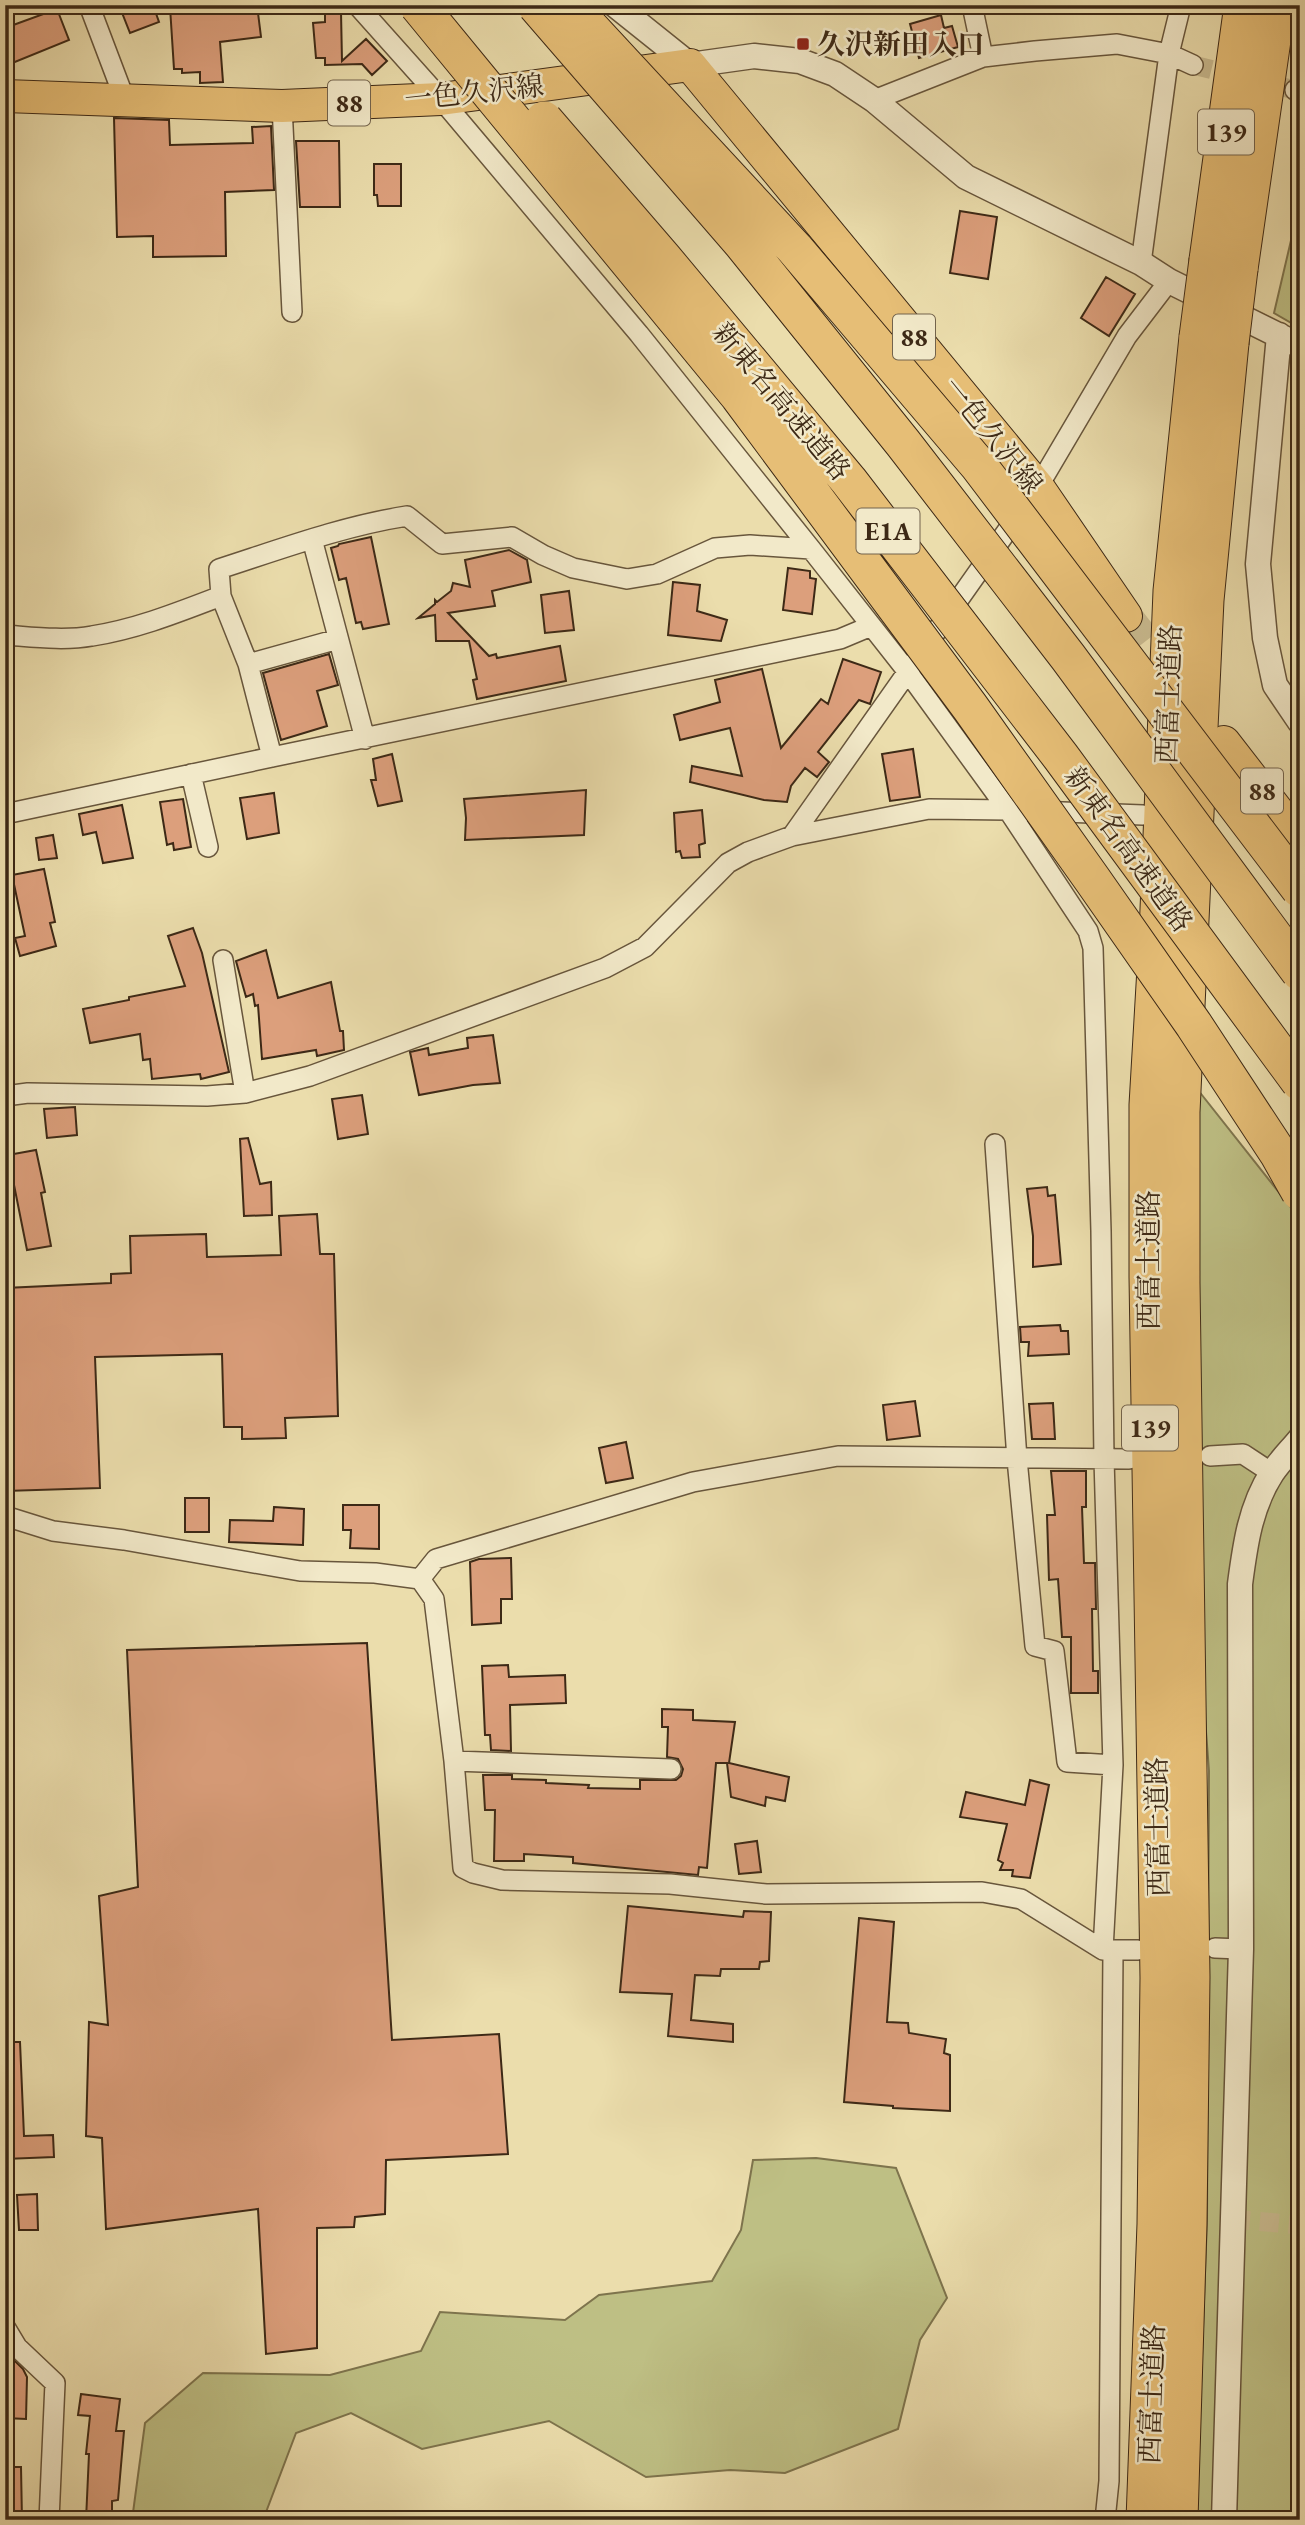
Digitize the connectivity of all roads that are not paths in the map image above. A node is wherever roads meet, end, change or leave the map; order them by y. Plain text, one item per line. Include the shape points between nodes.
1 (89, 5) edge
2 (418, 5) edge
3 (444, 5) edge
4 (536, 5) edge
5 (569, 5) edge
6 (615, 5) edge
7 (972, 5) edge
8 (1181, 5) edge
9 (1244, 5) edge
10 (1277, 5) edge
11 (370, 9) edge
12 (1169, 54) junction
13 (984, 57) junction
14 (691, 65) junction
15 (1193, 65) tunnel mouth
16 (5, 96) edge
17 (441, 99) junction
18 (125, 100) junction
19 (874, 100) junction
20 (282, 106) junction
21 (1141, 263) junction
22 (1223, 264) junction
23 (1169, 281) junction
24 (292, 312) dead end
25 (1214, 340) junction
26 (1290, 340) edge
27 (1038, 487) junction
28 (312, 539) junction
29 (811, 549) junction
30 (221, 596) junction
31 (1126, 616) tunnel mouth
32 (870, 626) junction
33 (5, 635) edge
34 (338, 639) junction
35 (248, 664) junction
36 (907, 671) junction
37 (1295, 707) edge
38 (365, 739) junction
39 (1224, 742) dead end
40 (272, 757) junction
41 (191, 774) junction
42 (1008, 810) junction
43 (5, 814) edge
44 (1143, 816) dead end
45 (1221, 816) dead end
46 (1292, 823) edge
47 (792, 836) junction
48 (208, 847) dead end
49 (1300, 889) edge
50 (223, 960) dead end
51 (1300, 972) edge
52 (1300, 1082) edge
53 (245, 1093) junction
54 (5, 1096) edge
55 (995, 1144) dead end
56 (1300, 1192) edge
57 (1300, 1439) edge
58 (1210, 1456) dead end
59 (1017, 1459) junction
60 (1104, 1459) junction
61 (1129, 1459) dead end
62 (1272, 1473) junction
63 (5, 1516) edge
64 (420, 1578) junction
65 (454, 1761) junction
66 (1113, 1765) junction
67 (671, 1769) dead end
68 (1215, 1948) dead end
69 (1241, 1949) junction
70 (1138, 1950) dead end
71 (1108, 1951) junction
72 (5, 2327) edge
73 (49, 2520) edge
74 (1105, 2520) edge
75 (1146, 2520) edge
76 (1179, 2520) edge
77 (1224, 2520) edge

1 - 18 street
2 - 56 highway, bridge via 772,440 970,707 1194,1025
3 - 52 highway, 新東名高速道路 / E1A, bridge via 849,481 1061,757
4 - 51 highway, E1A, bridge via 742,243 903,443 1068,657
5 - 49 highway, bridge via 795,249 979,466
6 - 14 street
7 - 13 street
8 - 12 street
9 - 22 highway, 西富士道路 / 139
10 - 22 highway, 西富士道路 / 139
11 - 17 street
12 - 13 street via 1117,44
12 - 15 street
12 - 21 street
13 - 19 street
14 - 17 main road, 一色久沢線 / 88
14 - 19 street, 一色久沢線 via 754,56 800,61 835,74
14 - 27 main road, 一色久沢線 / 88
16 - 18 main road, 一色久沢線 / 88
17 - 20 main road, 一色久沢線 / 88
17 - 29 street via 639,334
18 - 20 main road, 一色久沢線 / 88
19 - 21 street, 一色久沢線 via 966,177
20 - 24 street
21 - 23 street, 一色久沢線
22 - 25 highway, 西富士道路 / 139, bridge
23 - 26 street, 一色久沢線
23 - 27 street via 1127,336
25 - 75 highway, 西富士道路 / 139 via 1172,591 1148,1105 1159,1978
25 - 76 highway, 西富士道路 / 139 via 1181,1112 1191,1977
26 - 37 street via 1258,564 1275,685
27 - 31 main road, 一色久沢線 / 88
27 - 36 street
28 - 29 street via 407,516 442,544 512,537 573,568 627,579 657,574 715,548 750,544
28 - 30 street via 219,569
28 - 34 street
29 - 32 street
30 - 33 street via 139,626 90,637
30 - 35 street
32 - 36 street
32 - 38 street via 840,639
34 - 35 street
34 - 38 street
35 - 40 street
36 - 42 street
36 - 47 street
38 - 40 street
39 - 46 main road, 88
40 - 41 street
41 - 43 street
41 - 48 street
42 - 44 street
42 - 47 street via 929,809
42 - 60 street via 1087,931 1093,948
45 - 46 street
47 - 53 street via 727,863 645,947 605,968 310,1076
50 - 53 street
53 - 54 street
55 - 59 street
57 - 62 street
58 - 62 street via 1242,1454
59 - 60 street
59 - 64 street via 838,1456 693,1482 436,1559
59 - 66 street via 1035,1646 1055,1651 1067,1762
60 - 61 street
60 - 66 street
62 - 69 street via 1245,1539 1240,1584
63 - 64 street via 53,1531 300,1571
64 - 65 street via 434,1599
65 - 67 street
65 - 71 street via 463,1868 473,1873 502,1880 670,1884 776,1894 982,1892 1021,1899
66 - 71 street
68 - 69 street
69 - 77 street
70 - 71 street
71 - 74 street via 1109,2481
72 - 73 street via 17,2347 55,2383

